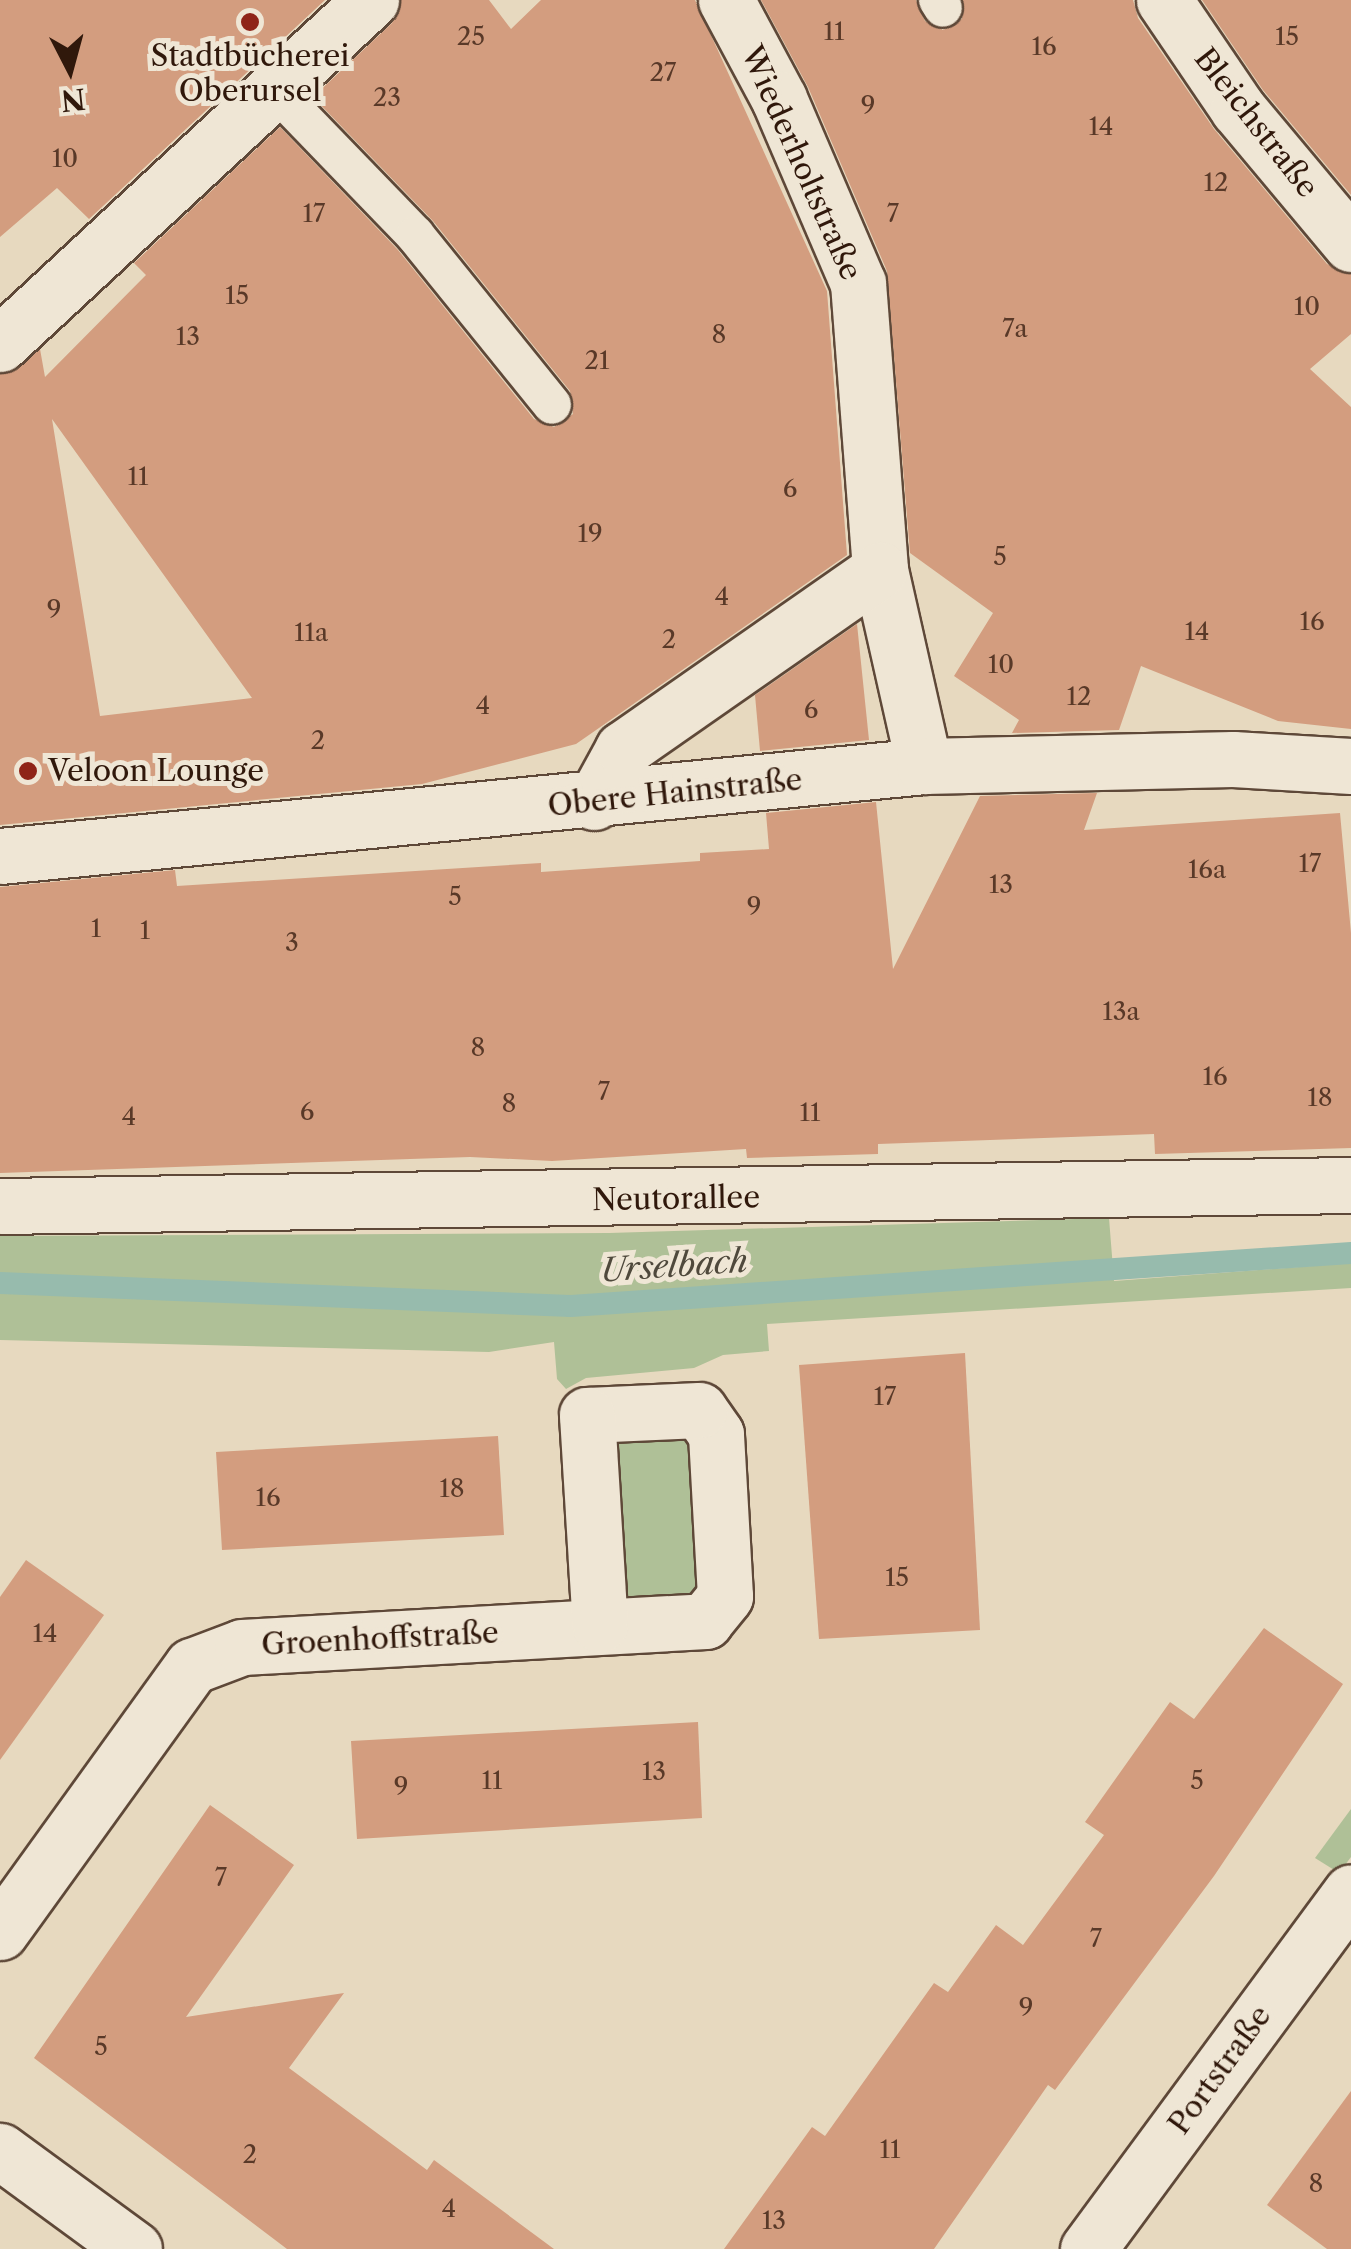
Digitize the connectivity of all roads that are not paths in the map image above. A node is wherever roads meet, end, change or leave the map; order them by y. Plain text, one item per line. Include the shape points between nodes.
1 (371, 0) edge
2 (726, 0) edge
3 (1164, 0) edge
4 (276, 91) junction
5 (1351, 244) edge
6 (0, 344) edge
7 (552, 405) dead end
8 (880, 570) junction
9 (924, 766) junction
10 (1351, 766) edge
11 (594, 802) junction
12 (0, 856) edge
13 (1351, 1185) edge
14 (0, 1206) edge
15 (600, 1626) dead end
16 (1351, 1892) edge
17 (0, 1932) edge
18 (0, 2150) edge
19 (134, 2249) edge
20 (1088, 2249) edge

1 - 4 street
2 - 8 street, Wiederholtstraße via 780,100 858,284
3 - 5 street, Bleichstraße via 1238,109
4 - 6 street
4 - 7 lane via 415,234
8 - 9 street, Wiederholtstraße
8 - 11 street via 623,749
9 - 10 street, Obere Hainstraße via 1233,759
9 - 11 street, Obere Hainstraße
11 - 12 street, Obere Hainstraße
13 - 14 street, Neutorallee
15 - 17 street, Groenhoffstraße via 242,1647 192,1666
16 - 20 street, Portstraße
18 - 19 street

